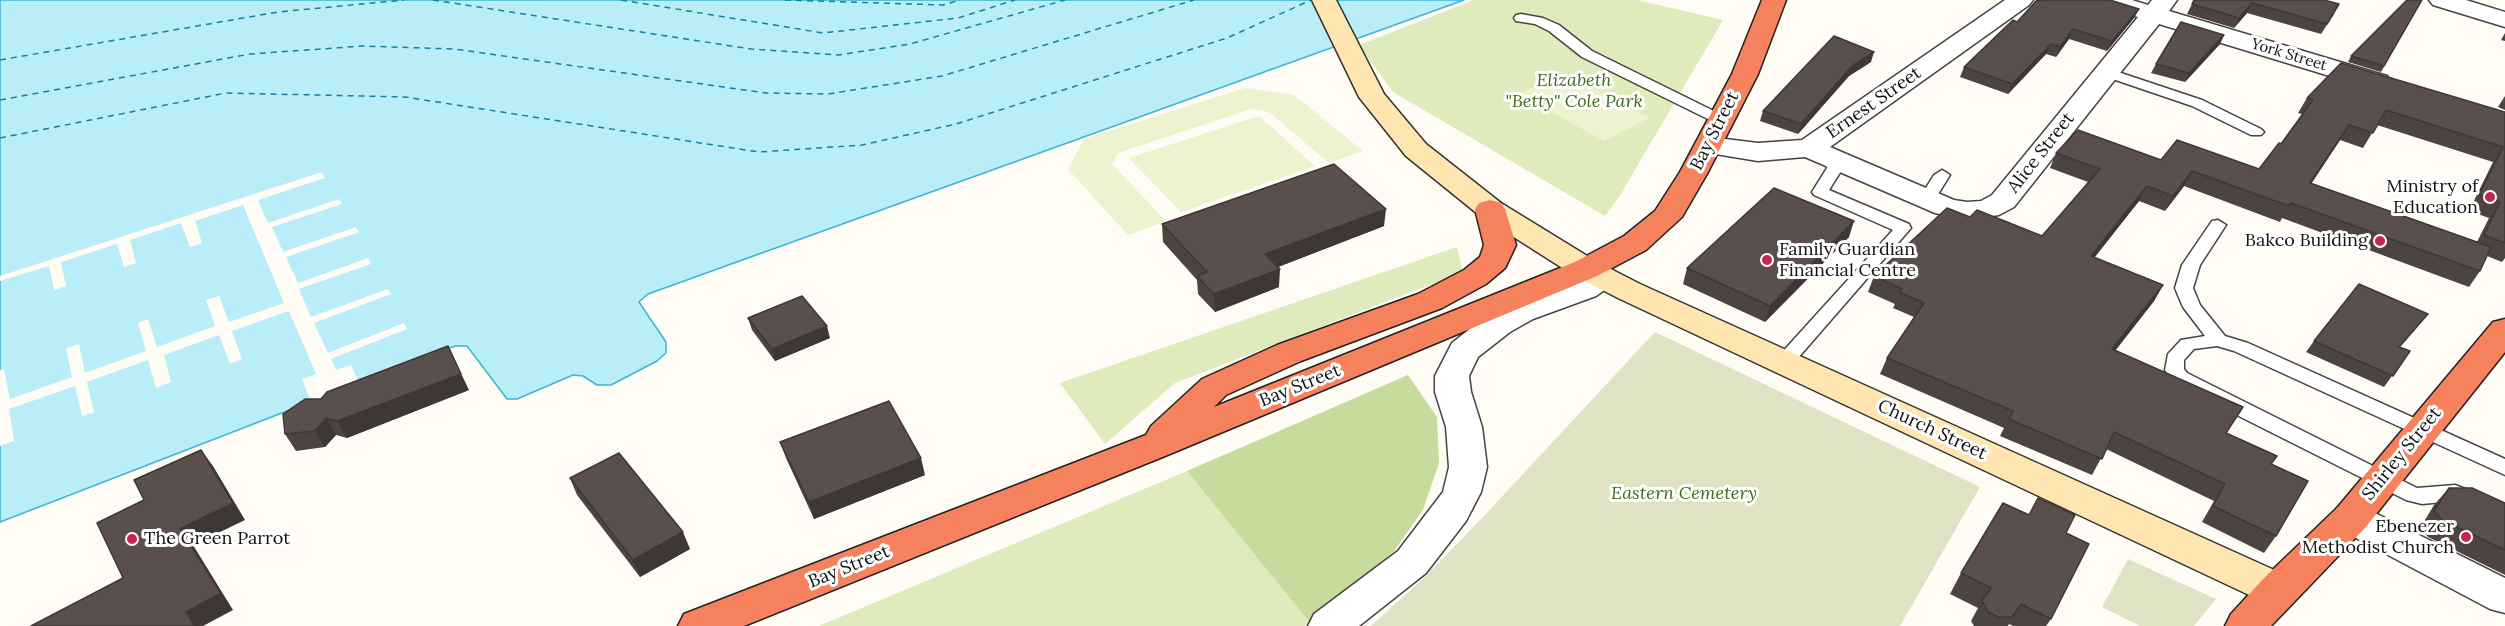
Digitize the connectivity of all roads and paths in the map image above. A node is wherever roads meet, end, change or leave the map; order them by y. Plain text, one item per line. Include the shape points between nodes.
1 (1324, 0) edge
2 (1774, 0) edge
3 (2021, 0) edge
4 (2107, 0) edge
5 (2441, 0) edge
6 (2159, 7) edge
7 (1521, 18) dead end
8 (2505, 20) edge
9 (2106, 72) junction
10 (2399, 89) edge
11 (1722, 120) junction
12 (2256, 132) dead end
13 (1709, 145) junction
14 (1821, 153) junction
15 (1942, 175) dead end
16 (1927, 199) junction
17 (1490, 209) junction
18 (2218, 225) dead end
19 (1594, 273) junction
20 (2505, 330) edge
21 (2218, 340) junction
22 (1784, 362) junction
23 (2421, 430) junction
24 (1152, 447) junction
25 (2505, 468) edge
26 (2381, 479) junction
27 (2505, 513) edge
28 (2351, 518) junction
29 (2505, 597) edge
30 (2262, 615) edge
31 (699, 626) edge
32 (1329, 626) edge

1 - 17 main road, Church Street via 1371,97 1416,150
2 - 11 highway, Bay Street
3 - 14 street, Ernest Street
4 - 6 street, York Street
5 - 8 street
6 - 9 street, Alice Street
6 - 10 street, York Street
7 - 11 lane via 1554,28 1587,54
9 - 12 lane via 2188,99
9 - 16 street, Alice Street via 2003,201 1988,209 1966,212
11 - 13 highway, Bay Street
13 - 14 street, Ernest Street via 1758,152
13 - 19 highway, Bay Street via 1667,217
14 - 16 street, Alice Street
14 - 22 lane via 1835,168 1820,192 1902,228
15 - 16 lane
17 - 19 main road, Church Street
17 - 24 highway via 1500,245 1494,261 1475,277 1430,301 1289,353 1214,387
18 - 21 lane via 2192,265 2184,288 2192,308
19 - 22 main road, Church Street
19 - 24 highway, Bay Street
19 - 32 street via 1585,288 1521,312 1498,324 1464,351 1452,376 1468,467 1462,492 1412,562
20 - 23 highway, Shirley Street
21 - 23 lane
21 - 26 lane via 2188,344 2175,358 2174,370 2180,378
22 - 30 main road, Church Street
23 - 25 lane
23 - 26 highway, Shirley Street
24 - 31 highway, Bay Street
26 - 27 lane via 2413,495 2455,493
26 - 28 highway, Shirley Street
28 - 29 street
28 - 30 highway, Shirley Street

